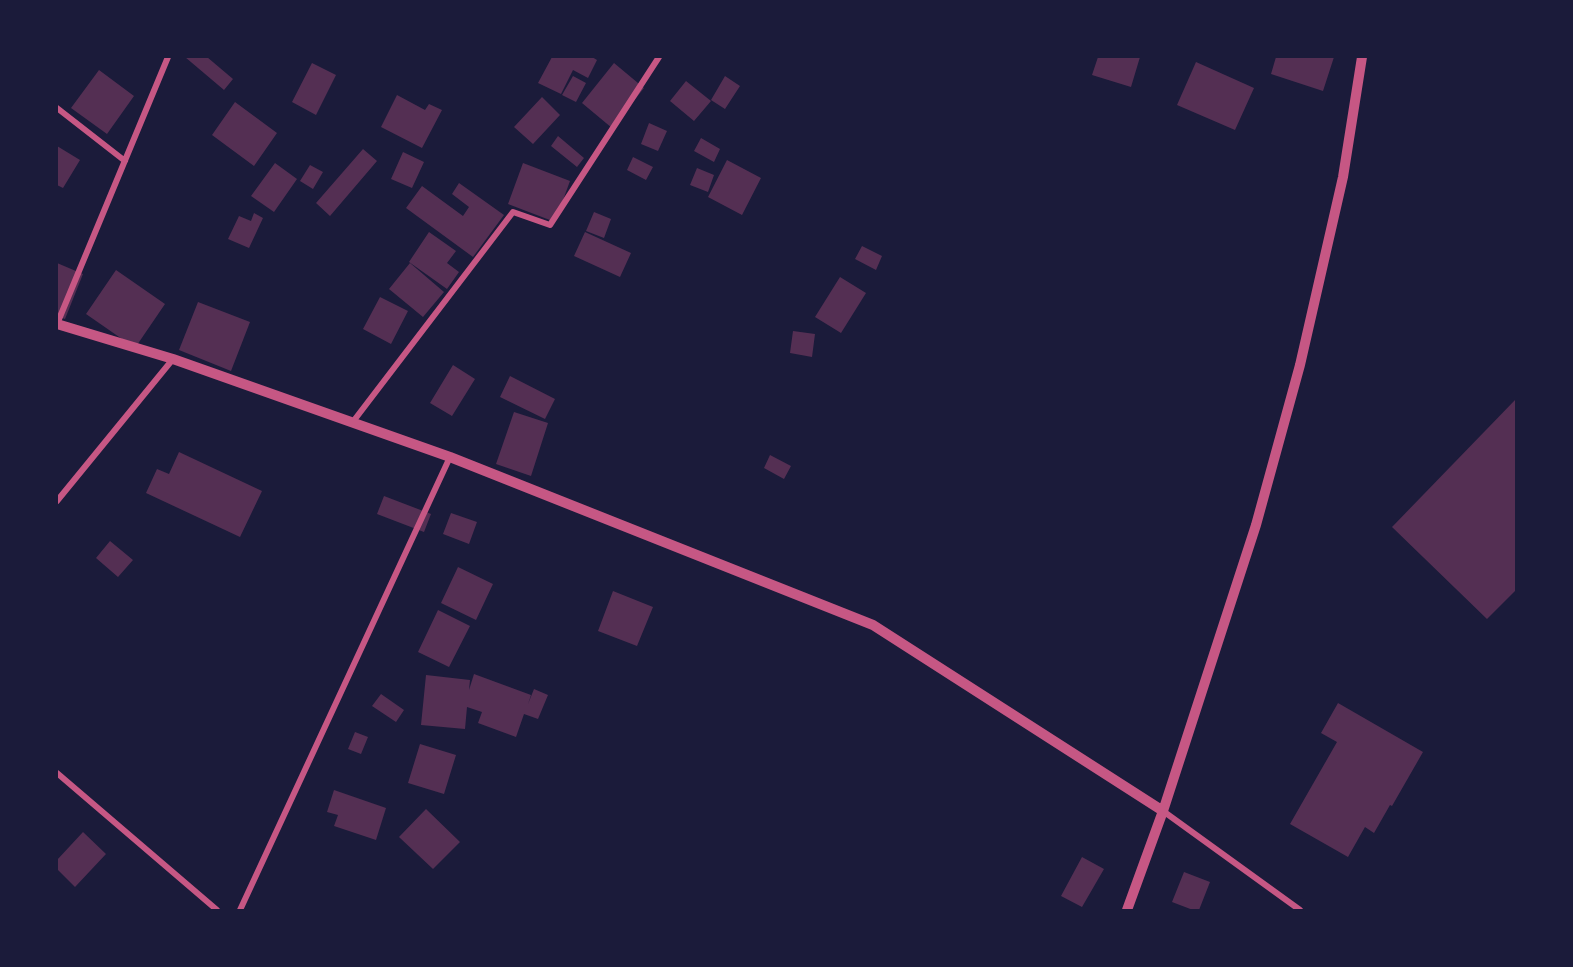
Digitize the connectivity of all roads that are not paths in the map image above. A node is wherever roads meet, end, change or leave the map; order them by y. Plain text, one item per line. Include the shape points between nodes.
1 (168, 57) edge
2 (658, 57) edge
3 (1362, 57) edge
4 (57, 108) edge
5 (125, 161) junction
6 (57, 324) edge
7 (173, 359) junction
8 (352, 423) junction
9 (450, 457) junction
10 (57, 501) edge
11 (57, 773) edge
12 (1163, 812) junction
13 (217, 910) edge
14 (240, 910) edge
15 (1127, 910) edge
16 (1300, 910) edge

1 - 5 street
2 - 8 street via 550,225 513,212
3 - 12 street via 1343,177 1300,364 1256,525
4 - 5 street
5 - 6 street
6 - 7 street
7 - 8 street
7 - 10 street
8 - 9 street
9 - 12 street via 873,626
9 - 14 street
11 - 13 street
12 - 15 street
12 - 16 street

